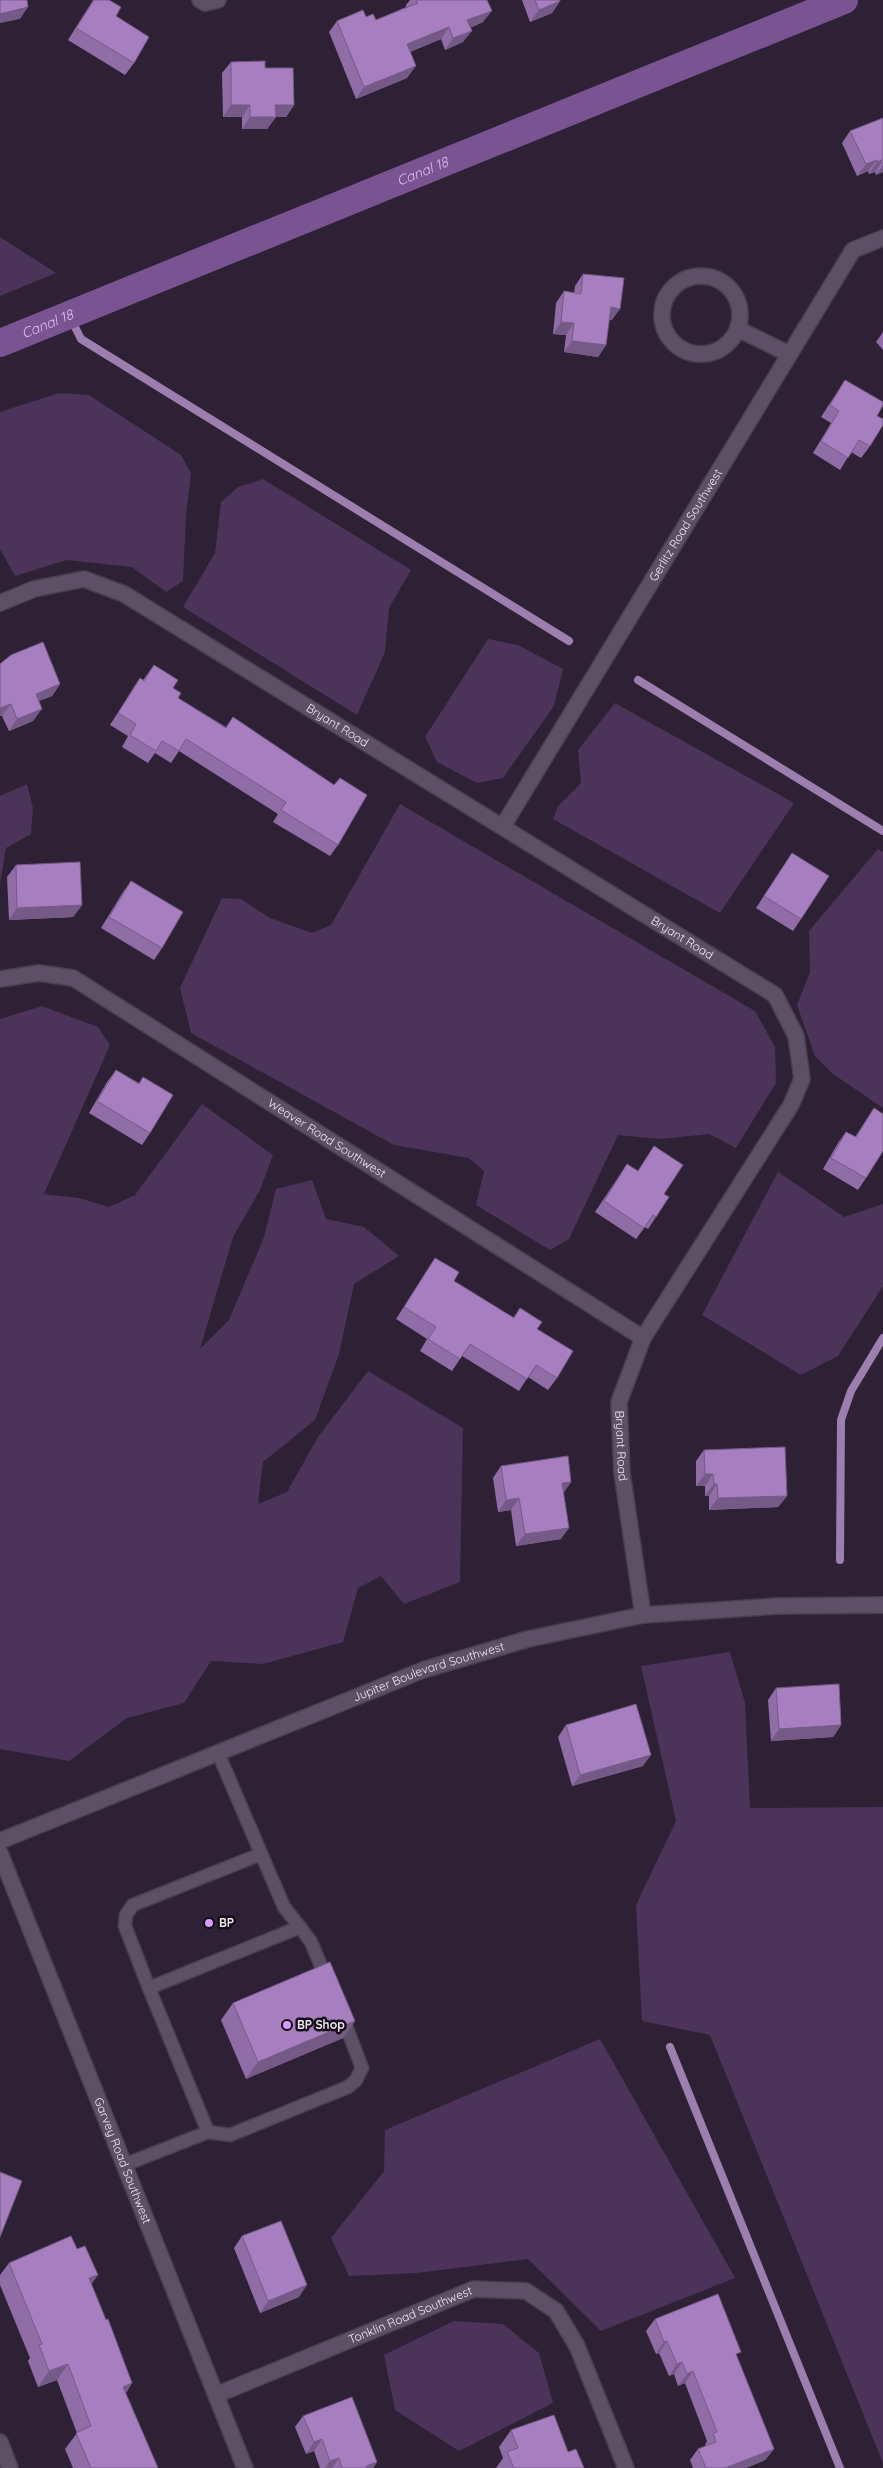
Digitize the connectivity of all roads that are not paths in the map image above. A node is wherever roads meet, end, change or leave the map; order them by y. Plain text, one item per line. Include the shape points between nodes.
1 (883, 238) edge
2 (738, 329) junction
3 (789, 354) junction
4 (0, 603) edge
5 (504, 826) junction
6 (0, 980) edge
7 (643, 1338) junction
8 (883, 1605) edge
9 (643, 1615) junction
10 (218, 1753) junction
11 (0, 1841) edge
12 (0, 1853) edge
13 (261, 1854) junction
14 (300, 1927) junction
15 (149, 1988) junction
16 (208, 2132) junction
17 (124, 2165) junction
18 (216, 2395) junction
19 (0, 2442) edge
20 (10, 2468) edge
21 (245, 2468) edge
22 (626, 2468) edge

1 - 3 street, Gerlitz Road Southwest via 853,250
2 - 2 street via 741,316 739,302 723,282 710,276 684,280 666,299 663,324 668,336 687,351 711,353 722,348
2 - 3 street
3 - 5 street, Gerlitz Road Southwest
4 - 5 street, Bryant Road via 34,589 84,580 124,594
5 - 7 street, Bryant Road via 775,995 796,1036 802,1079 791,1105
6 - 7 street, Weaver Road Southwest via 39,973 73,978
7 - 9 street, Bryant Road via 619,1402 622,1473
8 - 9 street, Jupiter Boulevard Southwest via 778,1606
9 - 10 street, Jupiter Boulevard Southwest via 528,1639 423,1670
10 - 11 street, Jupiter Boulevard Southwest
10 - 13 lane
12 - 17 street, Garvey Road Southwest
13 - 14 lane via 284,1907
13 - 15 lane via 133,1905 126,1915 126,1926
14 - 15 lane
14 - 16 lane via 312,1942 362,2068 348,2087 230,2135
15 - 16 lane
16 - 17 lane
17 - 18 street, Garvey Road Southwest
18 - 21 street, Garvey Road Southwest
18 - 22 street, Tonklin Road Southwest via 474,2289 526,2290 556,2311 577,2346
19 - 20 street

